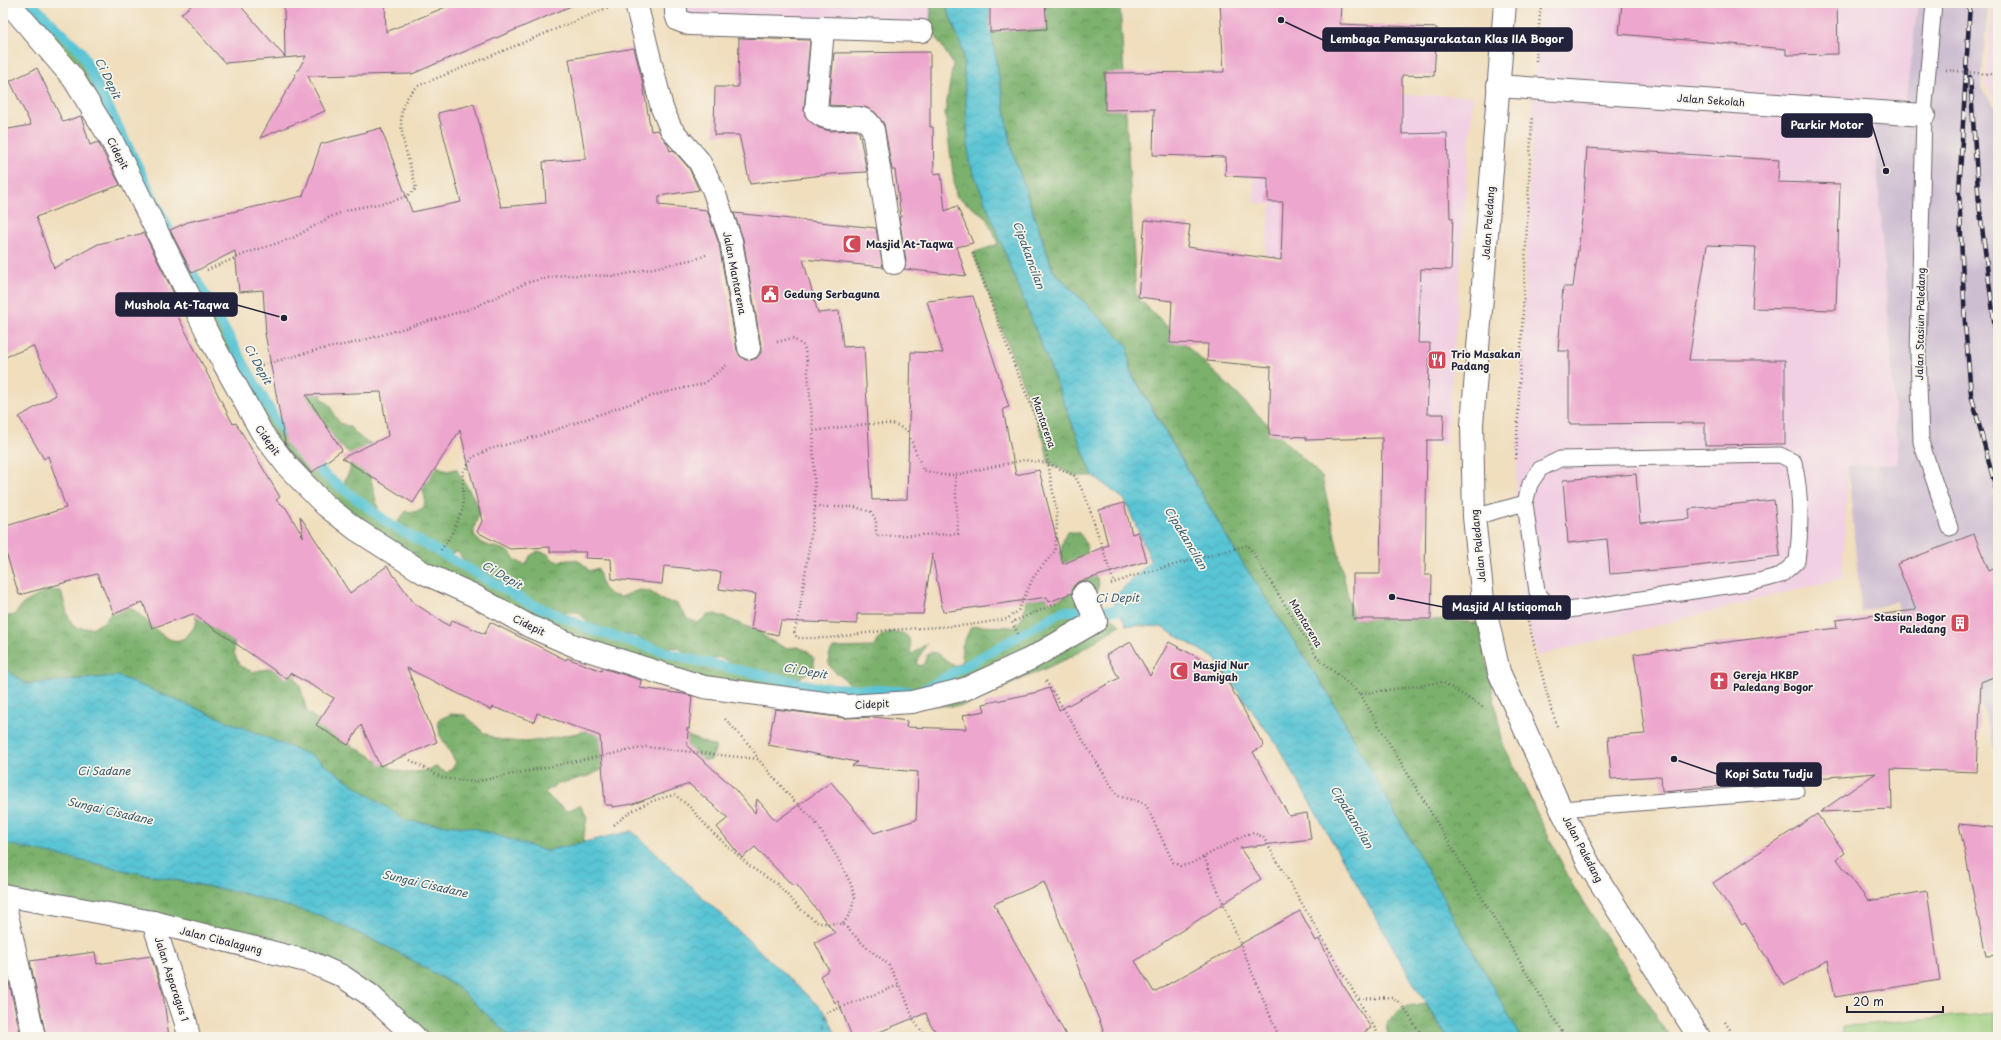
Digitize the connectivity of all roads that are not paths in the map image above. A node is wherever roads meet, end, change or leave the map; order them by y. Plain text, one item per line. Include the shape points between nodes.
1 (9, 3) edge
2 (636, 3) edge
3 (676, 3) edge
4 (1505, 3) edge
5 (1934, 3) edge
6 (823, 29) junction
7 (922, 31) dead end
8 (1498, 86) junction
9 (1924, 115) junction
10 (894, 263) dead end
11 (749, 348) road end
12 (1520, 504) junction
13 (1474, 517) junction
14 (1950, 528) dead end
15 (1088, 602) dead end
16 (1796, 791) dead end
17 (1561, 809) junction
18 (3, 896) edge
19 (153, 922) junction
20 (34, 1037) edge
21 (189, 1037) edge
22 (416, 1037) edge
23 (1699, 1037) edge

1 - 15 street, Cidepit via 73,78 112,141 213,344 262,433 289,468 325,505 357,530 424,573 473,595 529,626 575,646 704,687 847,706 912,702 965,689 1032,658 1096,621
2 - 11 street, Jalan Mantarena via 662,108 671,129 699,161 713,189 731,241
3 - 6 street via 678,20 689,24
4 - 8 street, Jalan Paledang
5 - 9 lane, Jalan Stasiun Paledang
6 - 7 street
6 - 10 street via 816,111 825,118 862,119 871,124
8 - 9 street, Jalan Sekolah
8 - 13 street, Jalan Paledang via 1472,425
9 - 14 lane, Jalan Stasiun Paledang via 1918,354 1921,442
12 - 12 lane via 1537,592 1548,605 1569,610 1759,581 1781,575 1797,561 1797,476 1794,462 1780,455 1560,459 1540,469
12 - 13 lane
13 - 17 street, Jalan Paledang via 1483,600 1499,672
16 - 17 lane
17 - 23 street, Jalan Paledang via 1591,868
18 - 19 street, Jalan Cibalagung
18 - 20 street
19 - 21 street, Jalan Asparagus 1
19 - 22 street, Jalan Cibalagung via 310,962 342,976 370,995

